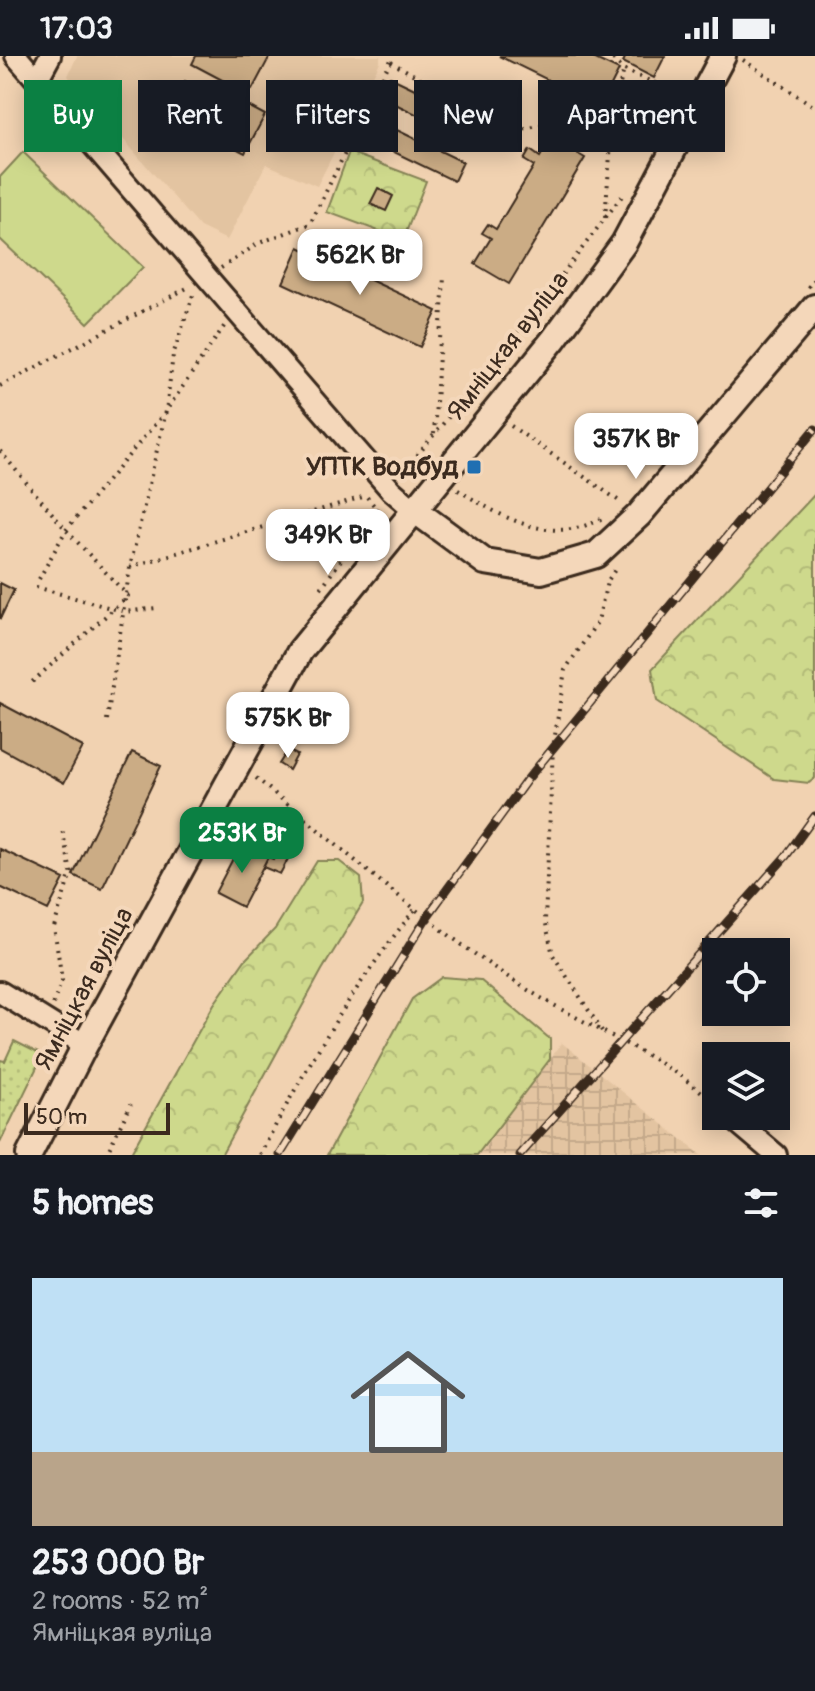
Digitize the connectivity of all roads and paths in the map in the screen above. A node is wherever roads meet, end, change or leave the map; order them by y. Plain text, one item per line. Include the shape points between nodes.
1 (16, 56) edge
2 (50, 56) edge
3 (723, 56) edge
4 (738, 56) edge
5 (391, 59) edge
6 (613, 59) dead end
7 (624, 70) junction
8 (37, 80) joint
9 (621, 80) edge
10 (647, 80) edge
11 (815, 107) edge
12 (538, 126) edge
13 (99, 152) edge
14 (610, 152) edge
15 (605, 221) dead end
16 (444, 277) dead end
17 (207, 278) junction
18 (815, 279) edge
19 (810, 299) edge
20 (235, 310) junction
21 (0, 386) edge
22 (166, 411) junction
23 (492, 413) junction
24 (434, 435) dead end
25 (0, 451) edge
26 (412, 461) dead end
27 (438, 478) junction
28 (377, 509) dead end
29 (413, 509) junction
30 (615, 512) dead end
31 (602, 519) dead end
32 (66, 530) junction
33 (624, 557) dead end
34 (130, 567) junction
35 (39, 579) dead end
36 (36, 587) dead end
37 (128, 596) junction
38 (157, 608) dead end
39 (113, 609) junction
40 (125, 612) junction
41 (32, 682) dead end
42 (107, 720) dead end
43 (239, 764) junction
44 (62, 829) dead end
45 (416, 908) junction
46 (0, 992) edge
47 (51, 1009) dead end
48 (602, 1031) junction
49 (85, 1045) junction
50 (702, 1091) edge
51 (131, 1104) dead end
52 (746, 1130) edge
53 (29, 1155) edge
54 (106, 1155) edge
55 (260, 1155) edge
56 (776, 1155) edge

1 - 8 street
2 - 8 street
3 - 23 main road, Ямніцкая вуліца via 624,243
4 - 11 path
5 - 12 path via 515,132
5 - 17 path via 310,224 259,243
6 - 7 path
7 - 9 path
7 - 10 path
13 - 17 street
14 - 15 path
16 - 24 path
17 - 20 street
18 - 19 path
19 - 29 main road via 639,515 596,555 541,571 485,562
20 - 22 path
20 - 29 street
21 - 22 path via 196,284 173,355
22 - 32 path
22 - 34 path
23 - 27 main road, Ямніцкая вуліца
23 - 30 path via 627,506
25 - 32 path
26 - 27 path
27 - 29 main road, Ямніцкая вуліца
27 - 31 path via 507,520 546,531
28 - 34 path via 366,496
29 - 43 main road, Ямніцкая вуліца via 300,651
32 - 35 path
32 - 37 path
33 - 48 path via 607,582 598,621 565,670 553,748 545,920 553,955
34 - 37 path
36 - 39 path
37 - 39 path
37 - 40 path
38 - 40 path
39 - 40 path
39 - 41 path
40 - 42 path
43 - 45 path
43 - 49 main road, Ямніцкая вуліца
44 - 47 path via 71,872 54,927 62,980
45 - 48 path via 514,982
45 - 55 path via 375,959 305,1069
46 - 49 street
48 - 50 path via 684,1075
49 - 53 main road, Ямніцкая вуліца
51 - 54 path
52 - 56 street

